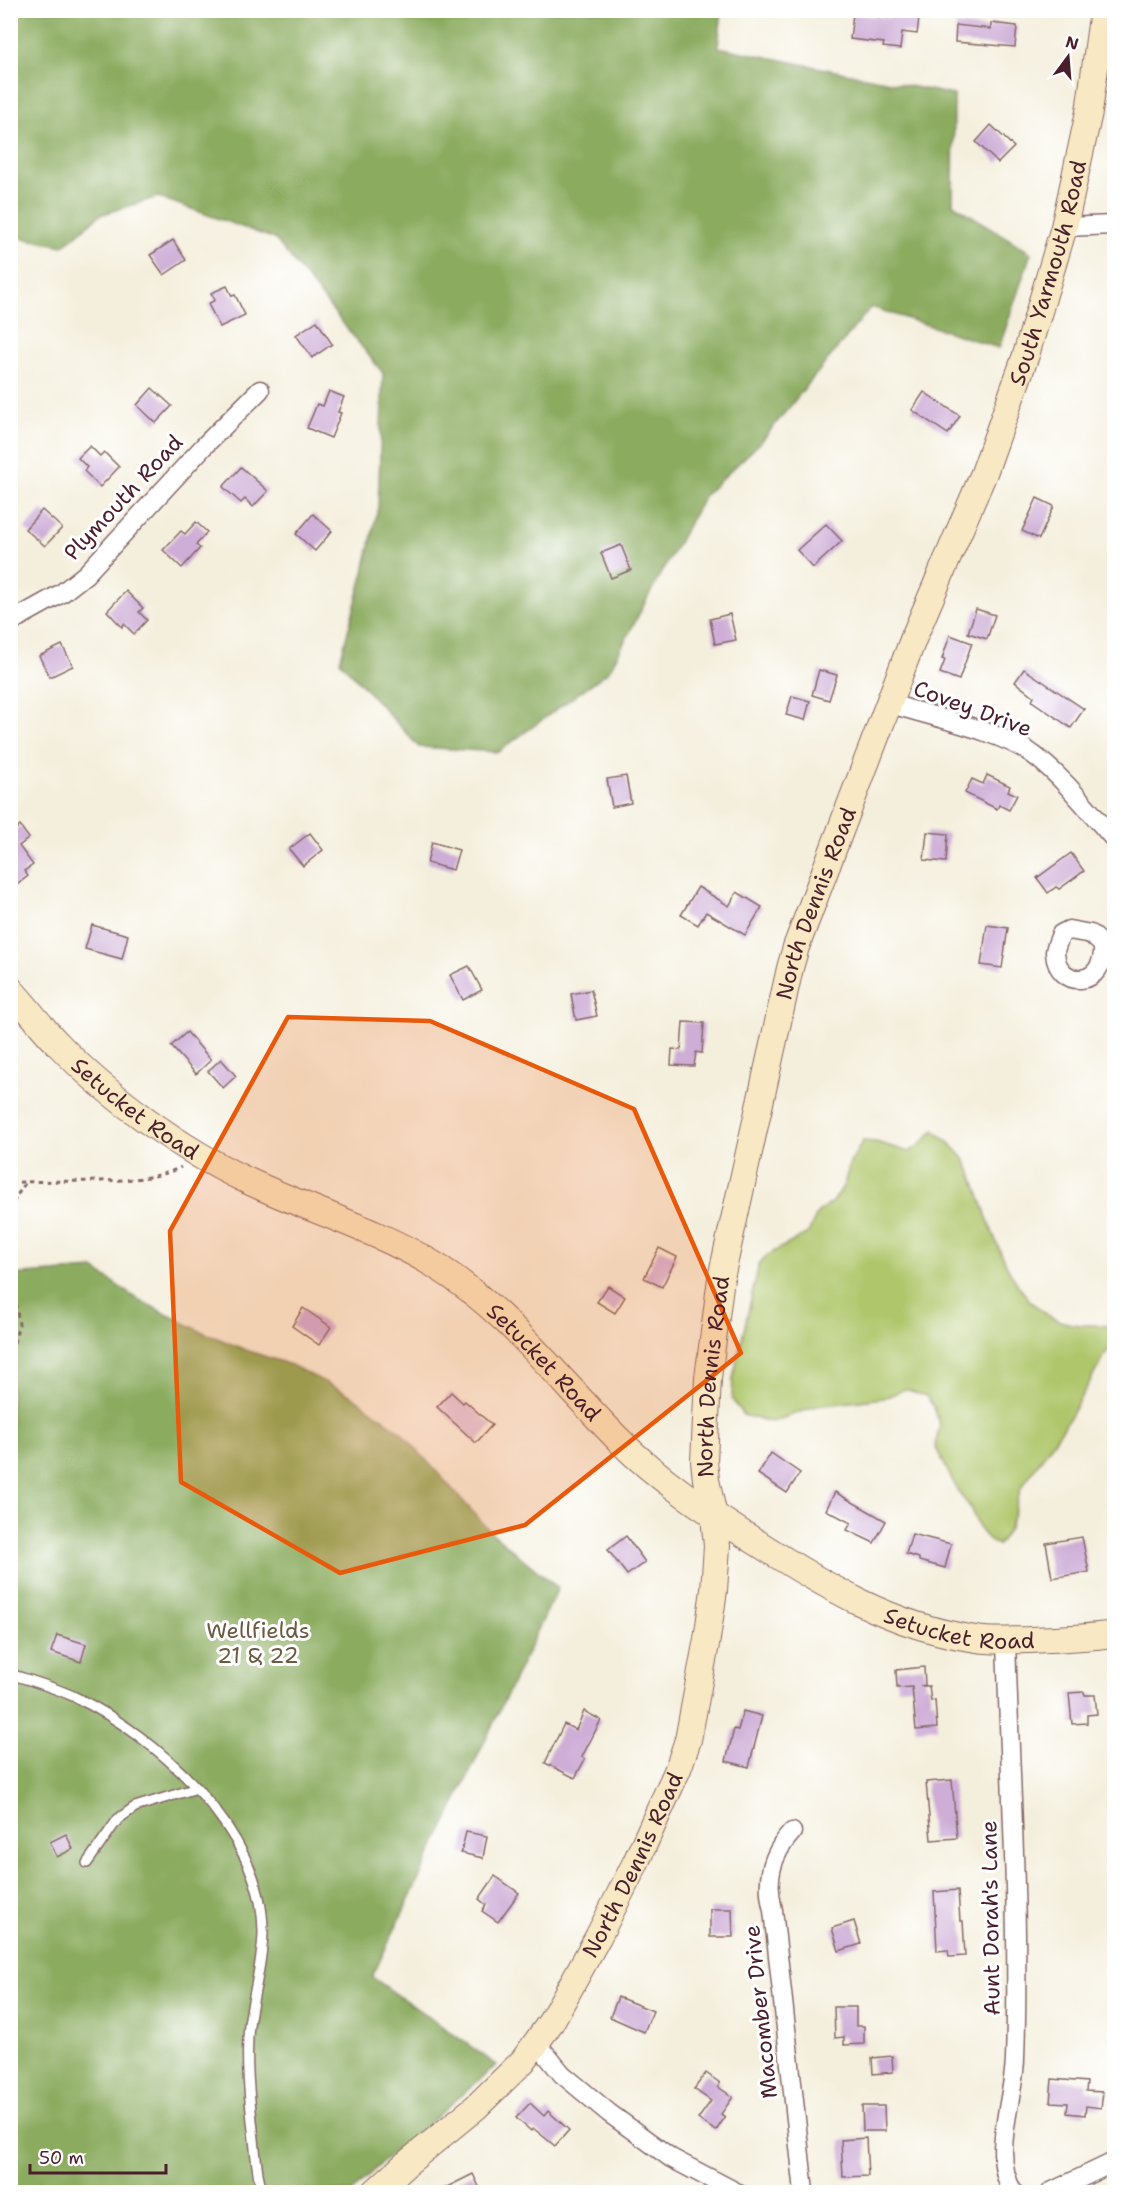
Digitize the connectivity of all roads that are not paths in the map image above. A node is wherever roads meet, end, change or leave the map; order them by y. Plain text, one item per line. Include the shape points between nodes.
1 (1103, 10) edge
2 (1114, 225) edge
3 (1065, 228) junction
4 (260, 390) dead end
5 (963, 526) joint
6 (10, 622) edge
7 (888, 703) junction
8 (1114, 839) edge
9 (10, 989) edge
10 (714, 1516) junction
11 (1114, 1634) edge
12 (1006, 1640) junction
13 (10, 1674) edge
14 (197, 1788) junction
15 (792, 1833) dead end
16 (87, 1863) dead end
17 (536, 2042) junction
18 (1114, 2162) edge
19 (262, 2193) edge
20 (375, 2193) edge
21 (736, 2193) edge
22 (804, 2193) edge
23 (1013, 2193) edge
24 (1051, 2193) edge

1 - 3 main road, South Yarmouth Road via 1089,112
2 - 3 street
3 - 5 main road, South Yarmouth Road via 1026,355
4 - 6 street, Plymouth Road via 86,574 62,593
5 - 7 main road, North Dennis Road
7 - 8 street, Covey Drive via 1000,738 1034,754
7 - 10 main road, North Dennis Road via 790,968 721,1278 708,1378 704,1461
9 - 10 main road, Setucket Road via 83,1069 201,1155 243,1179 399,1246 465,1286 536,1352 624,1445
10 - 12 main road, Setucket Road via 804,1573 904,1622 980,1640
10 - 17 main road, North Dennis Road via 714,1590 688,1740 611,1913 568,1993
11 - 12 main road, Setucket Road
12 - 23 street, Aunt Dorah's Lane via 1016,2028 1015,2073 1003,2150 1007,2183
13 - 14 lane via 57,1689 103,1712 156,1748
14 - 16 lane via 135,1808 118,1820
14 - 19 lane via 237,1841 260,1909 263,1931 249,2026 249,2069 256,2167
15 - 22 street, Macomber Drive via 777,1851 768,1883
17 - 20 main road, North Dennis Road via 524,2061 476,2107
17 - 21 street via 562,2074 609,2113 671,2158
18 - 24 street

